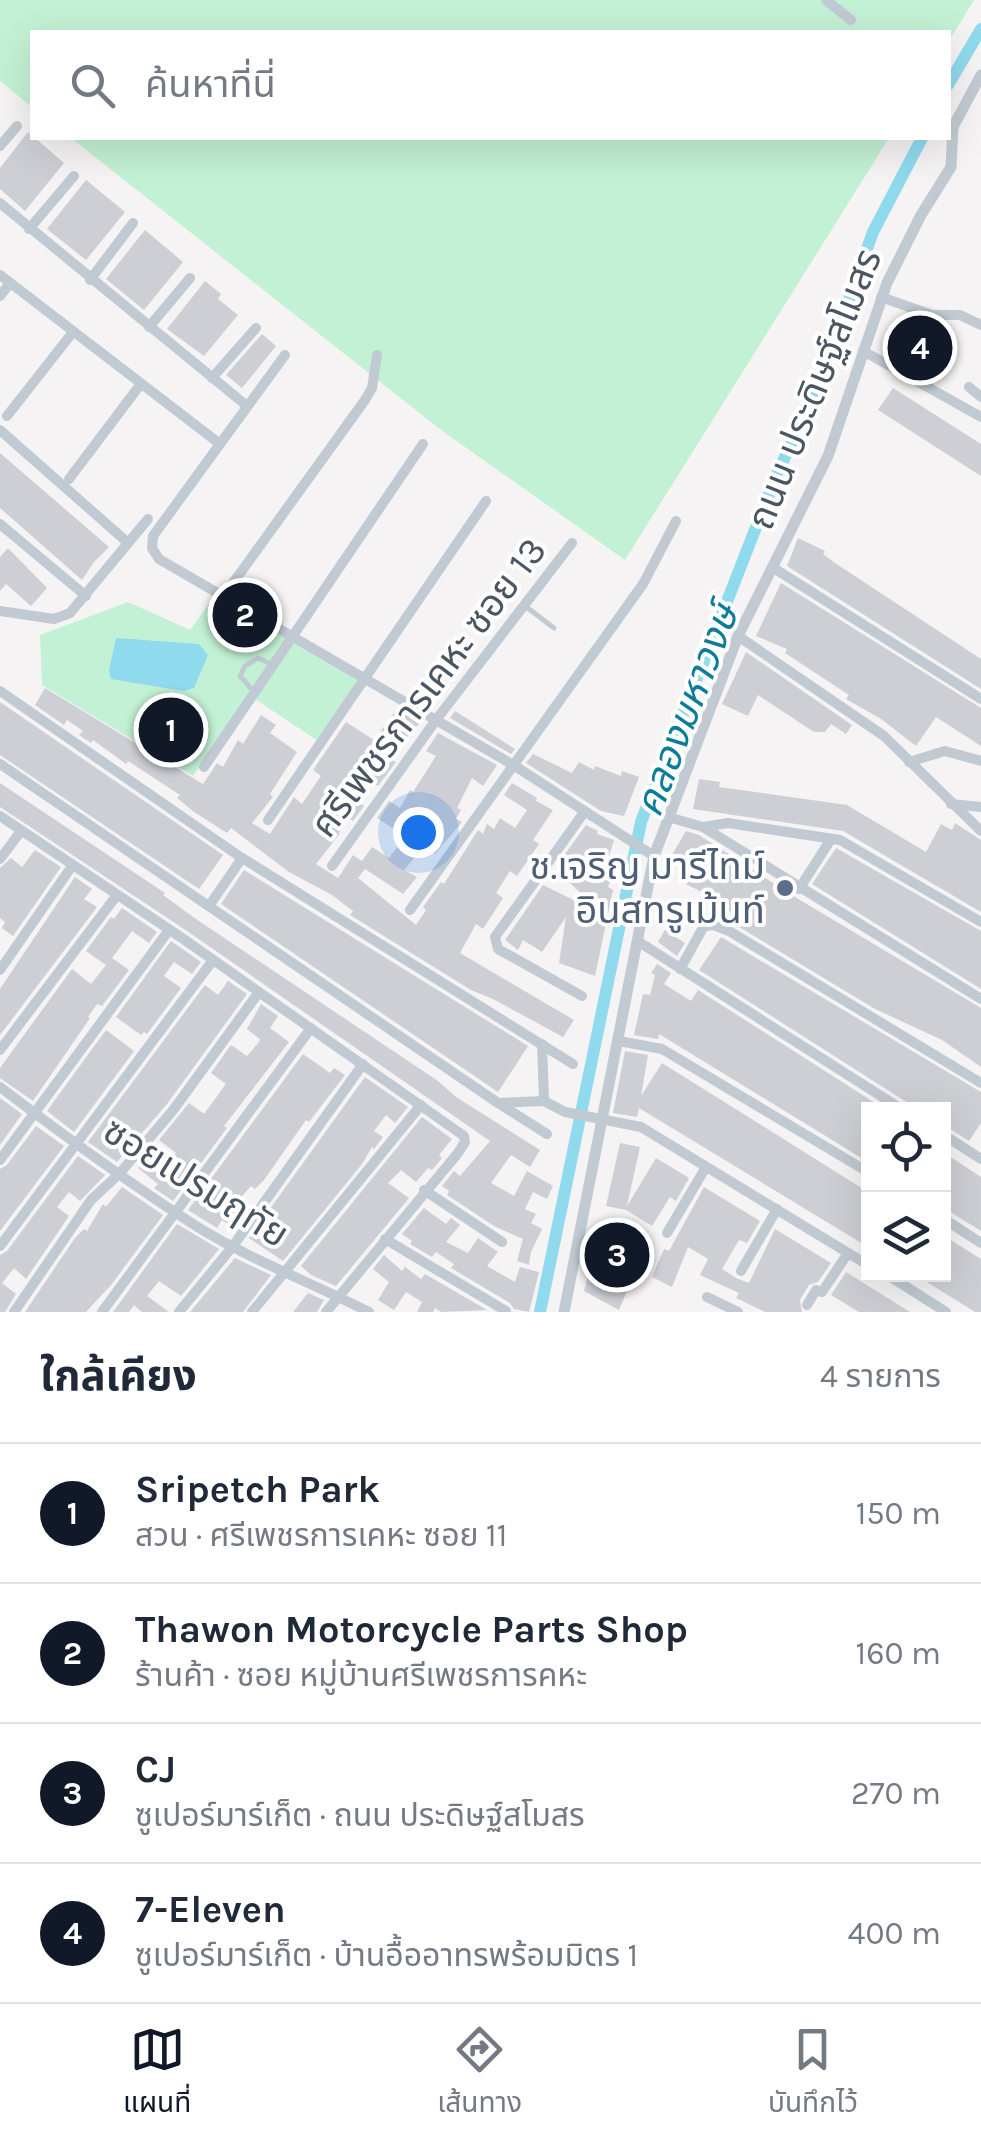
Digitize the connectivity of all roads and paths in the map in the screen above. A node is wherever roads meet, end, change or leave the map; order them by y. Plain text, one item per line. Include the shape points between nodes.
1 (826, 0) edge
2 (851, 20) dead end
3 (981, 75) edge
4 (17, 126) dead end
5 (0, 146) edge
6 (74, 176) dead end
7 (0, 203) edge
8 (134, 223) dead end
9 (30, 229) junction
10 (190, 278) dead end
11 (5, 279) edge
12 (90, 280) junction
13 (0, 296) edge
14 (881, 297) junction
15 (981, 325) edge
16 (149, 327) junction
17 (256, 328) dead end
18 (72, 332) junction
19 (863, 351) junction
20 (377, 354) dead end
21 (286, 356) dead end
22 (212, 378) junction
23 (140, 385) junction
24 (969, 387) dead end
25 (981, 397) edge
26 (248, 406) junction
27 (7, 416) dead end
28 (981, 418) edge
29 (0, 430) edge
30 (220, 444) junction
31 (423, 444) dead end
32 (70, 479) dead end
33 (486, 501) dead end
34 (148, 519) dead end
35 (676, 521) dead end
36 (0, 524) edge
37 (127, 542) junction
38 (572, 543) dead end
39 (772, 568) junction
40 (86, 596) junction
41 (223, 597) junction
42 (524, 605) junction
43 (0, 611) edge
44 (554, 628) dead end
45 (738, 636) junction
46 (292, 638) junction
47 (273, 666) junction
48 (363, 680) junction
49 (0, 691) edge
50 (255, 693) junction
51 (981, 700) edge
52 (436, 720) junction
53 (981, 761) edge
54 (909, 762) junction
55 (0, 764) edge
56 (515, 766) junction
57 (204, 767) dead end
58 (950, 804) junction
59 (981, 808) edge
60 (585, 811) junction
61 (0, 816) edge
62 (668, 817) junction
63 (268, 820) dead end
64 (703, 827) junction
65 (21, 831) junction
66 (981, 832) edge
67 (831, 839) junction
68 (654, 856) junction
69 (242, 858) junction
70 (0, 859) edge
71 (72, 866) junction
72 (332, 866) dead end
73 (800, 889) junction
74 (117, 895) junction
75 (209, 906) junction
76 (410, 910) dead end
77 (981, 922) edge
78 (169, 930) junction
79 (639, 942) junction
80 (213, 960) junction
81 (680, 969) junction
82 (0, 970) edge
83 (259, 992) junction
84 (582, 996) dead end
85 (981, 999) edge
86 (311, 1028) junction
87 (619, 1041) junction
88 (542, 1044) junction
89 (0, 1050) edge
90 (362, 1064) junction
91 (573, 1064) dead end
92 (981, 1083) edge
93 (0, 1087) edge
94 (544, 1100) junction
95 (889, 1102) edge
96 (498, 1103) junction
97 (421, 1105) junction
98 (36, 1114) junction
99 (599, 1117) junction
100 (548, 1134) dead end
101 (951, 1139) edge
102 (79, 1144) junction
103 (980, 1157) edge
104 (0, 1160) edge
105 (706, 1167) junction
106 (861, 1168) edge
107 (120, 1172) junction
108 (424, 1190) junction
109 (777, 1209) junction
110 (175, 1211) junction
111 (951, 1224) edge
112 (667, 1233) dead end
113 (385, 1239) junction
114 (502, 1242) dead end
115 (981, 1243) edge
116 (0, 1246) edge
117 (233, 1246) junction
118 (848, 1253) junction
119 (861, 1261) edge
120 (742, 1272) dead end
121 (283, 1273) junction
122 (899, 1282) edge
123 (339, 1295) junction
124 (706, 1298) dead end
125 (807, 1305) dead end
126 (506, 1311) edge
127 (14, 1312) edge
128 (102, 1312) edge
129 (180, 1312) edge
130 (252, 1312) edge
131 (326, 1312) edge
132 (369, 1312) edge
133 (564, 1312) edge
134 (738, 1312) edge
135 (946, 1312) edge

1 - 2 street
3 - 14 street, ถนน ประดิษฐ์สโมสร via 954,127 951,168
4 - 5 street
6 - 9 street
7 - 9 street
8 - 12 street
9 - 12 street
10 - 16 street
11 - 13 street
11 - 18 street
12 - 16 street
14 - 15 street
14 - 19 street, ถนน ประดิษฐ์สโมสร
16 - 22 street
17 - 22 street
18 - 23 street
18 - 27 street
19 - 28 street
19 - 39 street, ถนน ประดิษฐ์สโมสร via 828,456
20 - 41 street via 365,400
21 - 26 street
22 - 26 street
23 - 30 street
23 - 32 street
24 - 25 street
26 - 30 street
29 - 37 street
30 - 41 street via 153,536 152,548
31 - 46 street
33 - 48 street
34 - 37 street
35 - 56 street via 644,584
36 - 40 street
37 - 40 street
38 - 42 street, ศรีเพชรการเคหะ ซอย 13
39 - 45 street, ถนน ประดิษฐ์สโมสร
39 - 51 street
40 - 43 street via 70,614 54,619
41 - 46 street
42 - 44 lane
42 - 52 street, ศรีเพชรการเคหะ ซอย 13
45 - 54 street via 861,718
45 - 62 street, ถนน ประดิษฐ์สโมสร
46 - 47 street
46 - 48 street
47 - 50 street
47 - 50 lane via 258,658 244,666 242,682
48 - 52 street
48 - 63 street
49 - 69 street
50 - 57 street
52 - 56 street
52 - 72 street, ศรีเพชรการเคหะ ซอย 13
53 - 54 street via 945,751
54 - 58 street
55 - 75 street
56 - 60 street
56 - 76 street
58 - 59 street
58 - 66 street
60 - 68 street
60 - 84 street via 496,937 498,949 512,959
61 - 65 street
62 - 64 street
62 - 68 street, ถนน ประดิษฐ์สโมสร
64 - 67 street via 728,823
64 - 73 street
65 - 70 street
65 - 71 street
67 - 73 street
67 - 77 street
68 - 79 street, ถนน ประดิษฐ์สโมสร
69 - 75 street
69 - 88 street
71 - 74 street
71 - 82 street
73 - 85 street
74 - 78 street
74 - 89 street
75 - 96 street
78 - 80 street
78 - 98 street
79 - 81 street
79 - 87 street, ถนน ประดิษฐ์สโมสร
80 - 83 street
80 - 102 street
81 - 92 street via 704,926 714,925
81 - 95 street
83 - 86 street
83 - 107 street
86 - 90 street
86 - 110 street
87 - 99 street, ถนน ประดิษฐ์สโมสร
87 - 106 street via 662,1049
88 - 91 street
88 - 94 street
90 - 97 street
90 - 117 street
93 - 98 street, ซอยเปรมฤทัย
94 - 96 street
94 - 99 street via 565,1112
96 - 100 street
97 - 108 street via 465,1142
97 - 121 street
98 - 102 street, ซอยเปรมฤทัย
98 - 104 street
99 - 105 street via 641,1127
99 - 133 street, ถนน ประดิษฐ์สโมสร
101 - 103 street
102 - 107 street, ซอยเปรมฤทัย
102 - 116 street
105 - 109 street
105 - 112 street
107 - 110 street, ซอยเปรมฤทัย
107 - 127 street via 91,1200
108 - 113 street
108 - 114 street
109 - 118 street
109 - 120 street
110 - 117 street, ซอยเปรมฤทัย
110 - 128 street
111 - 115 street
113 - 123 street
113 - 126 street
117 - 121 street, ซอยเปรมฤทัย
117 - 129 street
118 - 119 street
118 - 125 street
121 - 123 street, ซอยเปรมฤทัย
121 - 130 street
122 - 135 street
123 - 131 street
123 - 132 street, ซอยเปรมฤทัย
124 - 134 street

